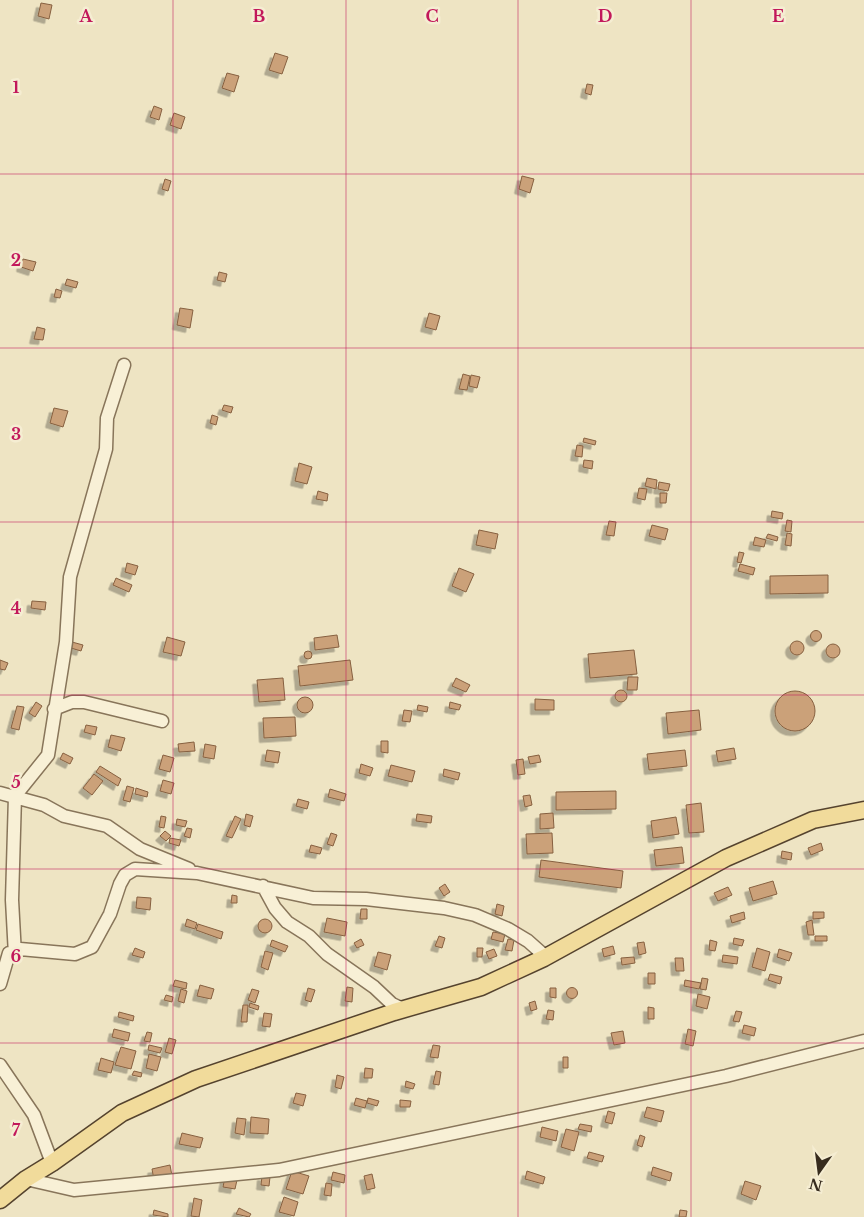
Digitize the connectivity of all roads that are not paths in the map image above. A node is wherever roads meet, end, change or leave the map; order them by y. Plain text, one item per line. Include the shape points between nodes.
1 (124, 365) dead end
2 (54, 709) junction
3 (162, 721) dead end
4 (0, 793) edge
5 (15, 796) junction
6 (864, 810) edge
7 (197, 873) junction
8 (263, 886) junction
9 (15, 955) junction
10 (546, 956) junction
11 (0, 984) edge
12 (404, 1010) junction
13 (864, 1041) edge
14 (0, 1065) edge
15 (52, 1163) junction
16 (26, 1179) junction
17 (0, 1200) edge

1 - 2 street via 107,418 106,448 70,577 66,642
2 - 3 street via 72,702 84,702
2 - 5 street via 48,755
4 - 5 street
5 - 7 street via 44,805 64,816 107,826 140,850
5 - 9 street via 12,900
6 - 10 main road via 813,820 726,858
7 - 8 street
7 - 9 street via 134,869 125,874 110,914 92,947 75,954 20,949
8 - 10 street via 313,898 444,908 475,915 508,929
8 - 12 street via 286,922 309,936 327,954
9 - 11 street via 9,954
10 - 12 main road via 481,987
12 - 15 main road via 196,1079 122,1113
13 - 16 street via 726,1076 279,1170 74,1190
14 - 15 street via 34,1115
15 - 16 main road
16 - 17 main road

